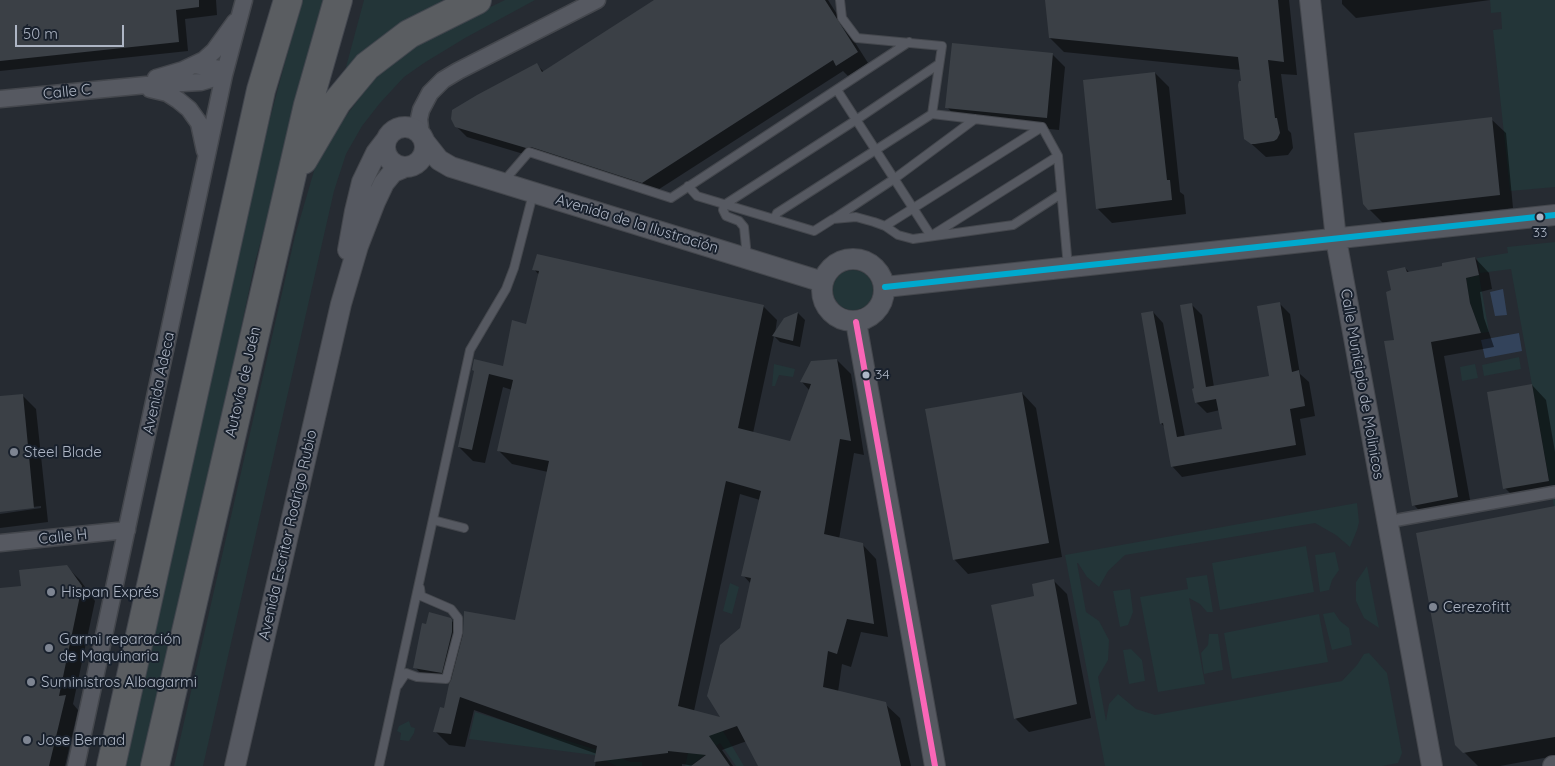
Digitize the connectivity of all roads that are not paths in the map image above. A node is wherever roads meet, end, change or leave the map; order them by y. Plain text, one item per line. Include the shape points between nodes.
1 (284, 0) edge
2 (288, 0) edge
3 (338, 0) edge
4 (477, 0) edge
5 (597, 0) edge
6 (840, 0) edge
7 (1310, 0) edge
8 (242, 7) edge
9 (909, 42) junction
10 (939, 64) junction
11 (194, 65) junction
12 (224, 75) junction
13 (133, 86) junction
14 (261, 90) junction
15 (837, 90) junction
16 (0, 99) edge
17 (932, 114) junction
18 (975, 119) junction
19 (856, 120) junction
20 (1042, 127) junction
21 (423, 138) junction
22 (386, 140) junction
23 (875, 149) junction
24 (1058, 156) junction
25 (207, 159) junction
26 (409, 166) junction
27 (451, 167) junction
28 (894, 179) junction
29 (289, 182) junction
30 (503, 183) junction
31 (688, 186) junction
32 (533, 192) junction
33 (1061, 194) junction
34 (724, 205) junction
35 (913, 208) junction
36 (1555, 215) edge
37 (774, 219) junction
38 (833, 219) junction
39 (885, 226) junction
40 (931, 236) junction
41 (1336, 239) junction
42 (747, 259) junction
43 (1068, 267) junction
44 (823, 282) junction
45 (885, 287) junction
46 (341, 304) junction
47 (856, 322) junction
48 (1555, 492) edge
49 (432, 520) junction
50 (1388, 522) junction
51 (464, 528) dead end
52 (127, 530) junction
53 (0, 544) edge
54 (419, 582) junction
55 (395, 692) junction
56 (76, 766) edge
57 (110, 766) edge
58 (155, 766) edge
59 (235, 766) edge
60 (379, 766) edge
61 (935, 766) edge
62 (1432, 766) edge

1 - 14 highway
2 - 14 highway
3 - 29 highway, Autovía de Jaén
4 - 29 highway via 409,34 366,66 337,102
5 - 21 street via 443,80 430,93 421,110 419,119
6 - 9 lane via 842,18 857,38
7 - 41 street, Calle Municipio de Molinicos
8 - 11 street, Calle C via 214,51
8 - 12 street, Avenida Adeca
9 - 10 lane via 942,46
9 - 15 lane
10 - 17 lane
10 - 19 lane
11 - 12 street, Calle C via 220,69
11 - 13 street, Calle C
12 - 13 street, Calle C via 202,82
12 - 25 street, Avenida Adeca
13 - 16 street, Calle C
13 - 25 street, Calle C via 167,93 189,109 199,123
14 - 57 highway
15 - 19 lane
15 - 31 lane
17 - 18 lane
17 - 23 lane
18 - 20 lane
18 - 28 lane
19 - 23 lane
19 - 34 lane
20 - 24 lane
20 - 35 lane
21 - 22 street via 403,127 394,130
21 - 26 street via 421,159
21 - 27 street, Avenida de la Ilustración via 439,160
22 - 26 street via 388,157 398,165
22 - 46 street, Avenida Escritor Rodrigo Rubio via 362,182 349,239
23 - 28 lane
23 - 37 lane via 776,213
24 - 33 lane
24 - 40 lane
25 - 52 street, Avenida Adeca
26 - 27 street, Avenida de la Ilustración
26 - 46 street, Avenida Escritor Rodrigo Rubio via 393,172 375,202
27 - 30 street, Avenida de la Ilustración
28 - 35 lane
28 - 38 lane
29 - 58 highway, Autovía de Jaén
30 - 31 lane via 529,152 671,198
30 - 32 street, Avenida de la Ilustración
31 - 34 lane via 697,196
32 - 42 street, Avenida de la Ilustración
32 - 49 lane via 506,289 470,350
33 - 40 lane via 1013,225
33 - 43 lane
34 - 37 lane
34 - 42 lane via 726,216 744,227
35 - 39 lane
35 - 40 lane
36 - 41 street
37 - 38 lane via 814,231
38 - 39 lane via 856,217
39 - 40 lane via 898,235 913,239
41 - 43 street
41 - 50 street, Calle Municipio de Molinicos
42 - 44 street, Avenida de la Ilustración
43 - 45 street
44 - 45 street via 838,262 851,259 871,264 883,278
44 - 47 street via 826,307 839,319
45 - 47 street via 882,301 874,314
46 - 59 street, Avenida Escritor Rodrigo Rubio
47 - 61 street
48 - 50 street
49 - 51 lane
49 - 54 lane
50 - 62 street, Calle Municipio de Molinicos
52 - 53 street, Calle H
52 - 56 street, Avenida Adeca
54 - 55 lane
54 - 55 lane via 421,596 451,609 458,618 458,633 446,678 406,674
55 - 60 lane

